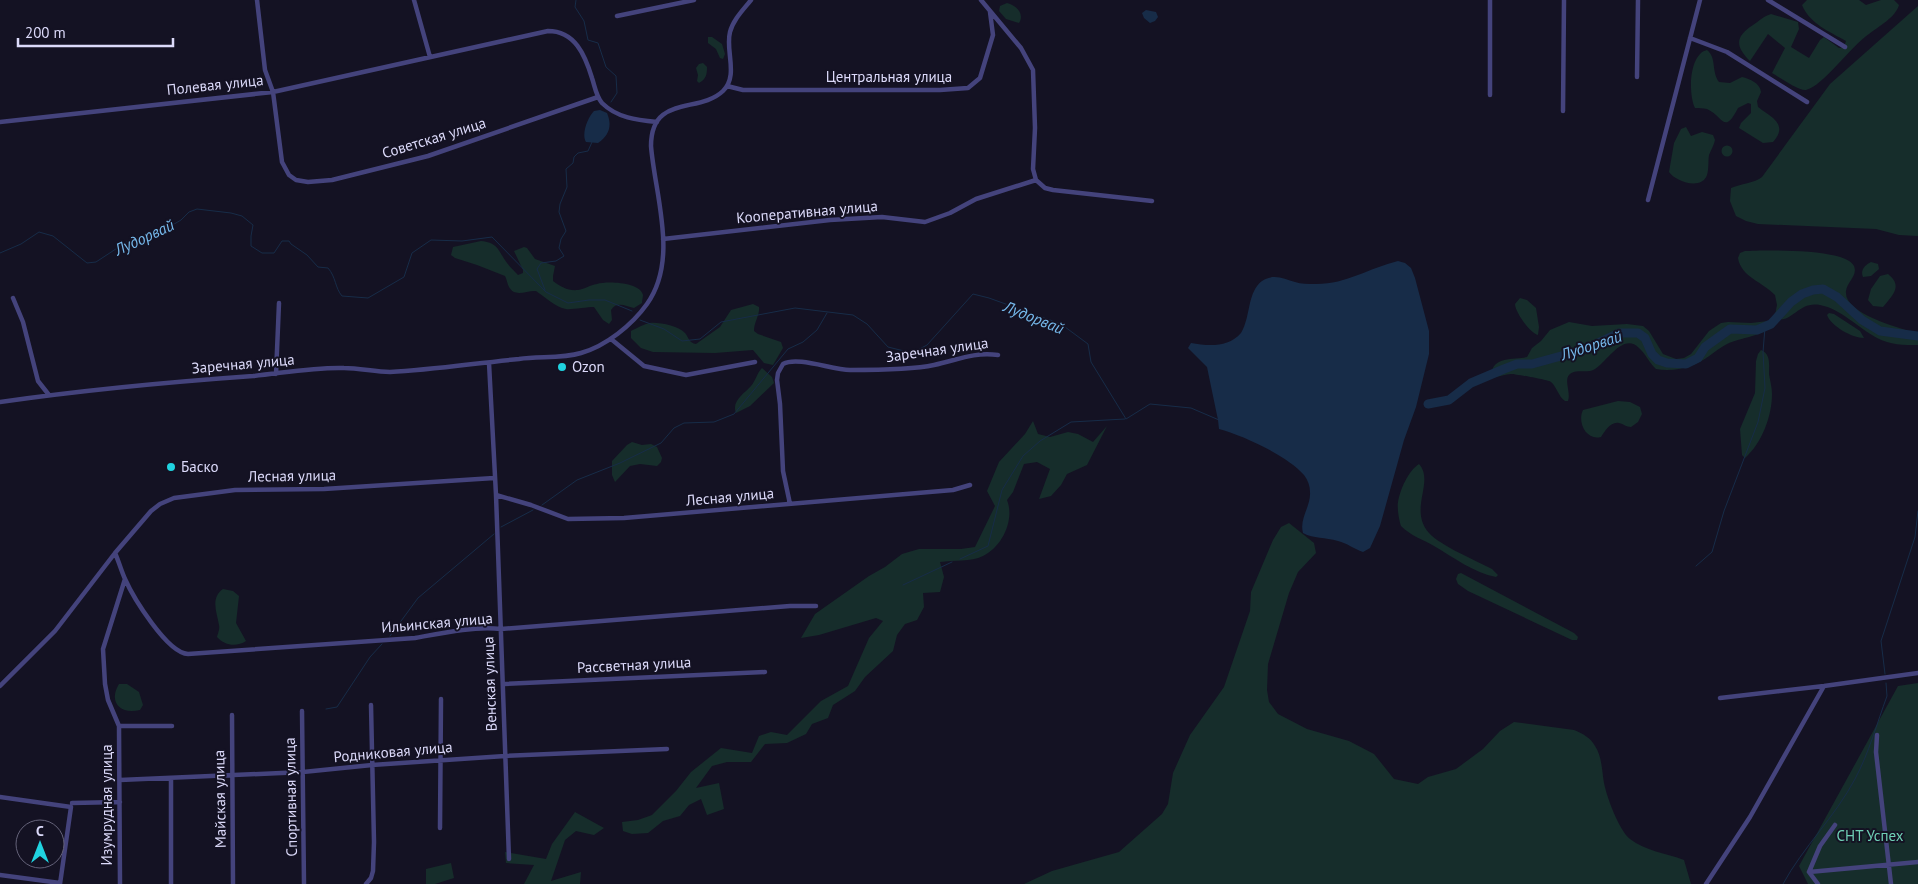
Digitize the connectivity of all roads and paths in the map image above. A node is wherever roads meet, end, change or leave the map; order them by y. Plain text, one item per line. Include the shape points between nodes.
1 (257, 0) edge
2 (414, 0) edge
3 (694, 0) edge
4 (751, 0) edge
5 (981, 0) edge
6 (1490, 0) edge
7 (1564, 0) edge
8 (1638, 0) edge
9 (1700, 0) edge
10 (1768, 0) edge
11 (990, 12) junction
12 (617, 16) dead end
13 (1690, 38) junction
14 (1845, 47) dead end
15 (430, 57) junction
16 (1637, 77) dead end
17 (727, 86) junction
18 (273, 92) junction
19 (1490, 95) dead end
20 (598, 97) junction
21 (1807, 102) dead end
22 (1563, 110) dead end
23 (0, 122) edge
24 (657, 122) junction
25 (1036, 180) junction
26 (1648, 200) dead end
27 (1152, 201) dead end
28 (663, 239) junction
29 (13, 298) dead end
30 (279, 303) dead end
31 (610, 339) junction
32 (998, 355) dead end
33 (755, 362) dead end
34 (489, 363) junction
35 (276, 374) junction
36 (48, 395) junction
37 (0, 402) edge
38 (494, 478) junction
39 (970, 485) dead end
40 (496, 495) junction
41 (790, 504) junction
42 (114, 554) junction
43 (125, 578) junction
44 (816, 606) dead end
45 (501, 630) junction
46 (766, 672) dead end
47 (1918, 673) edge
48 (504, 684) junction
49 (0, 686) edge
50 (1824, 686) junction
51 (1720, 698) dead end
52 (441, 699) dead end
53 (371, 705) dead end
54 (302, 711) dead end
55 (232, 715) dead end
56 (119, 726) junction
57 (172, 726) dead end
58 (1877, 735) dead end
59 (667, 749) dead end
60 (505, 756) junction
61 (440, 761) junction
62 (372, 765) junction
63 (303, 772) junction
64 (232, 776) junction
65 (171, 778) junction
66 (120, 780) junction
67 (0, 797) edge
68 (120, 802) junction
69 (72, 805) junction
70 (1835, 825) dead end
71 (440, 828) dead end
72 (509, 859) dead end
73 (1918, 862) edge
74 (1889, 864) junction
75 (1810, 872) junction
76 (0, 875) edge
77 (60, 884) edge
78 (120, 884) edge
79 (171, 884) edge
80 (233, 884) edge
81 (304, 884) edge
82 (366, 884) edge
83 (1706, 884) edge
84 (1818, 884) edge
85 (1891, 884) edge

1 - 18 street via 266,70
2 - 15 street
3 - 12 street
4 - 17 street via 731,30 731,71
5 - 11 street
6 - 19 street
7 - 22 street
8 - 16 street
9 - 13 street
10 - 14 street
11 - 17 street, Центральная улица via 993,35 984,69 980,78 968,88 743,90
11 - 25 street via 1021,48 1033,70 1033,169
13 - 21 street via 1727,52
13 - 26 street
15 - 18 street, Полевая улица
15 - 20 street, Полевая улица via 554,31 567,35 578,46
17 - 24 street via 716,96 669,111
18 - 20 street, Советская улица via 282,162 289,175 308,182 332,180 428,156
18 - 23 street, Полевая улица
20 - 24 street via 623,116
24 - 28 street via 651,146
25 - 27 street via 1053,190
25 - 28 street, Кооперативная улица via 976,199 925,222 882,217 830,220
28 - 31 street, Заречная улица via 664,261 647,304
29 - 36 street via 23,322 38,381
30 - 35 street
31 - 33 street via 644,366 686,375
31 - 34 street, Заречная улица via 592,350 567,356
32 - 41 street, Заречная улица via 962,356 933,366 873,370 840,370 795,361 783,364 777,380 783,471
34 - 35 street, Заречная улица via 388,372 344,368
34 - 38 street, Венская улица
35 - 36 street, Заречная улица
36 - 37 street, Заречная улица
38 - 40 street, Венская улица
38 - 42 street, Лесная улица via 324,489 235,490 174,498 151,511
39 - 41 street, Лесная улица via 953,490
40 - 41 street, Лесная улица via 568,520
40 - 45 street, Венская улица
42 - 43 street, Ильинская улица
42 - 49 street, Лесная улица via 55,631
43 - 45 street, Ильинская улица via 164,638 184,654 415,638 492,628
43 - 56 street via 103,649 108,700
44 - 45 street, Ильинская улица
45 - 48 street, Венская улица
46 - 48 street, Рассветная улица
47 - 50 street
48 - 60 street, Венская улица
50 - 51 street
50 - 83 street via 1750,817
52 - 61 street
53 - 62 street
54 - 63 street, Спортивная улица
55 - 64 street, Майская улица
56 - 57 street
56 - 66 street, Изумрудная улица
58 - 74 street via 1876,752
59 - 60 street, Родниковая улица
60 - 61 street, Родниковая улица
60 - 72 street, Венская улица
61 - 62 street, Родниковая улица
61 - 71 street
62 - 63 street, Родниковая улица
62 - 82 street via 373,871
63 - 64 street, Родниковая улица
63 - 81 street, Спортивная улица
64 - 65 street, Родниковая улица
64 - 80 street, Майская улица
65 - 66 street, Родниковая улица
65 - 79 street
66 - 68 street, Изумрудная улица
67 - 69 street
68 - 69 street
68 - 78 street, Изумрудная улица
69 - 77 street
70 - 75 street via 1820,846
73 - 74 street
74 - 75 street
74 - 85 street
75 - 84 street
76 - 77 street

